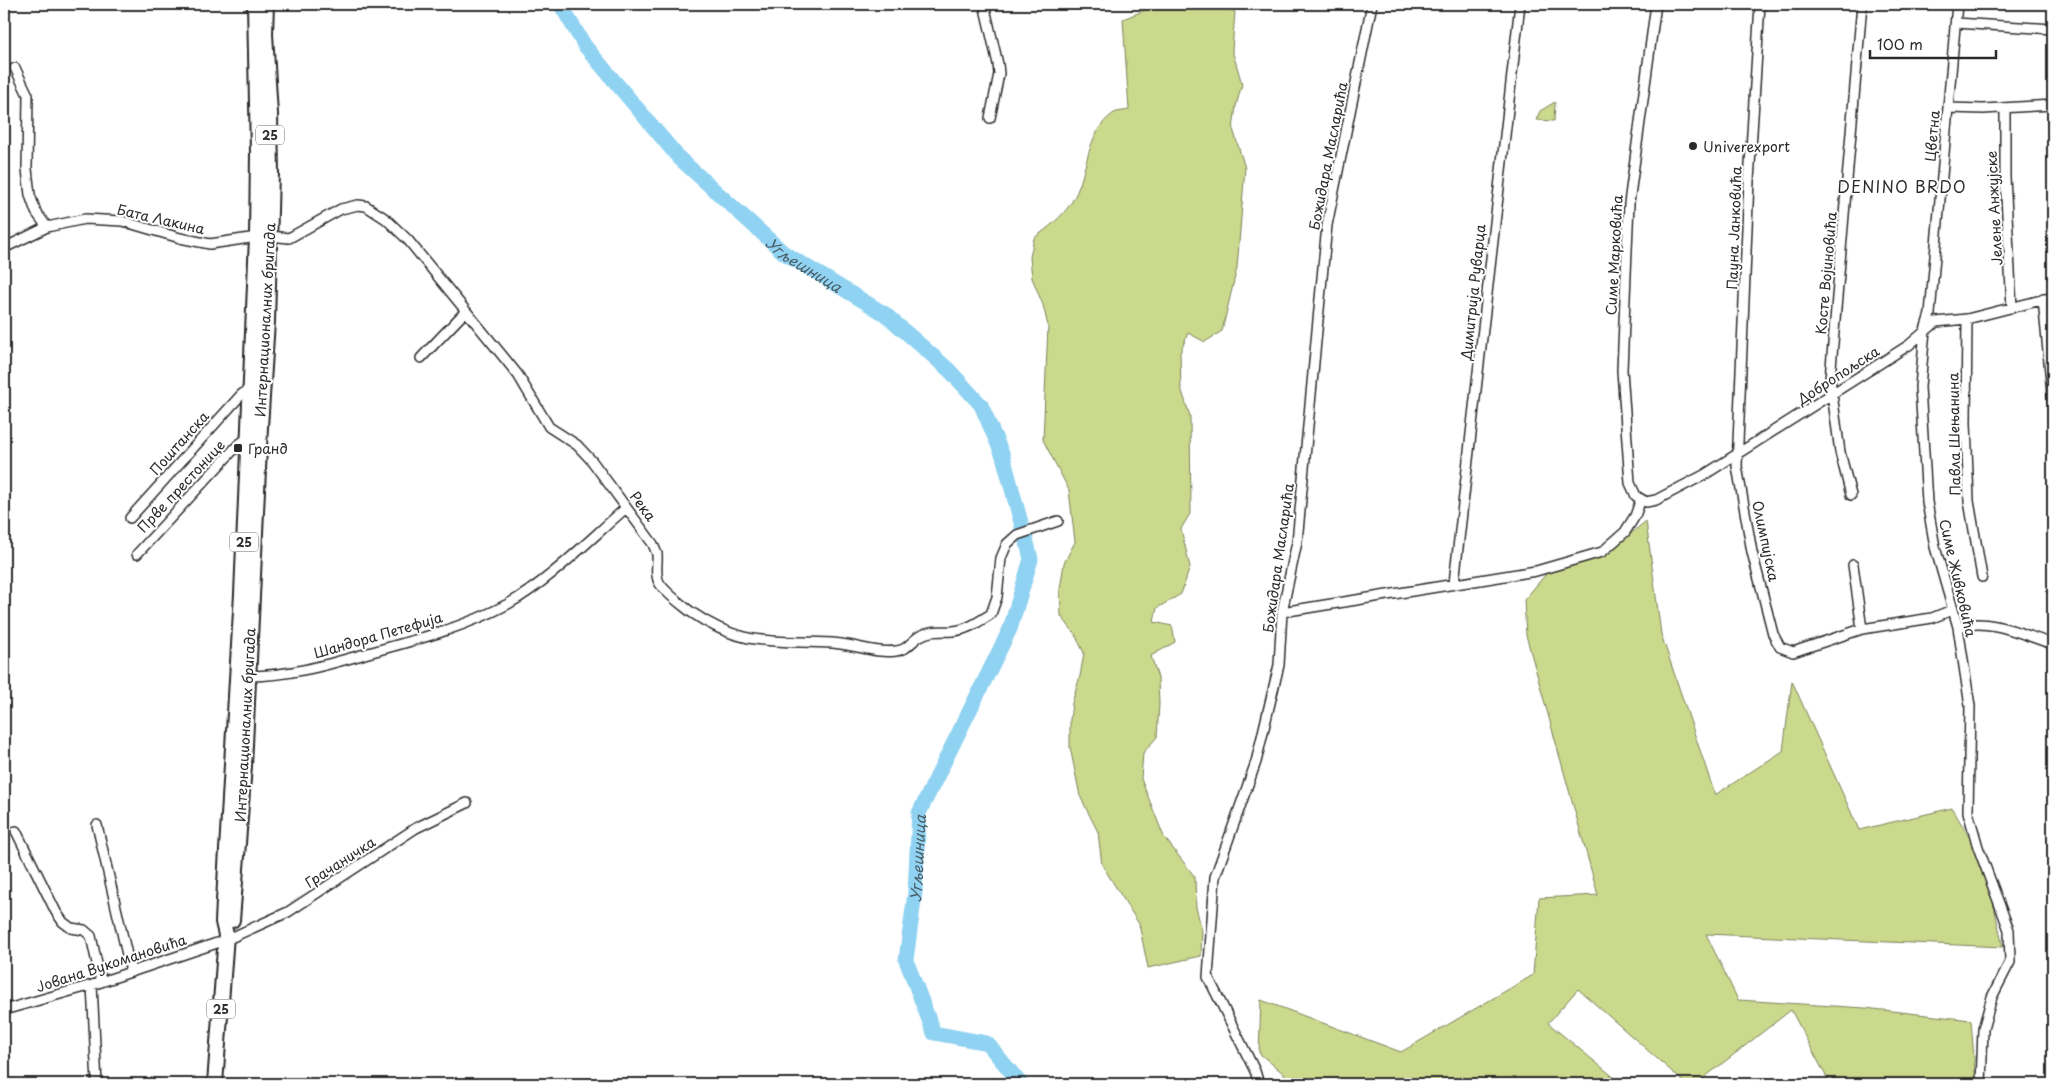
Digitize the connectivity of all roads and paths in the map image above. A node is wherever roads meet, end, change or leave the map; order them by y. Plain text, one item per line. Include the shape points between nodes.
1 (255, 4) edge
2 (266, 4) edge
3 (984, 4) edge
4 (1372, 4) edge
5 (1520, 4) edge
6 (1656, 4) edge
7 (1760, 4) edge
8 (1862, 4) edge
9 (1958, 4) edge
10 (1956, 23) junction
11 (2053, 29) edge
12 (15, 68) dead end
13 (2053, 106) edge
14 (1948, 108) junction
15 (2005, 108) junction
16 (990, 118) dead end
17 (358, 205) joint
18 (47, 226) junction
19 (263, 236) junction
20 (4, 248) edge
21 (2053, 297) edge
22 (2043, 299) junction
23 (2012, 308) junction
24 (466, 312) junction
25 (1967, 319) junction
26 (1925, 330) junction
27 (421, 358) dead end
28 (250, 388) junction
29 (1832, 395) junction
30 (2053, 404) edge
31 (248, 438) junction
32 (1738, 453) junction
33 (1851, 495) dead end
34 (1644, 501) junction
35 (626, 508) junction
36 (130, 518) dead end
37 (1058, 521) dead end
38 (137, 554) dead end
39 (1853, 565) dead end
40 (1982, 577) dead end
41 (1454, 583) junction
42 (1952, 610) junction
43 (1282, 612) junction
44 (1958, 627) junction
45 (1862, 629) junction
46 (2053, 644) edge
47 (249, 676) junction
48 (467, 802) dead end
49 (97, 825) dead end
50 (16, 830) dead end
51 (226, 937) junction
52 (131, 972) junction
53 (97, 984) junction
54 (4, 1010) edge
55 (97, 1084) edge
56 (215, 1084) edge
57 (1259, 1084) edge
58 (1981, 1084) edge

1 - 19 main road, Интернационалних бригада / 25
2 - 19 main road, Интернационалних бригада / 25 via 270,134
3 - 16 street via 999,74
4 - 43 street, Божидара Масларића via 1327,225 1297,542
5 - 41 street, Димитрија Руварца
6 - 34 street, Симе Марковића via 1629,203 1622,370 1630,483 1636,496
7 - 32 street, Пауна Јанковића
8 - 29 street, Косте Војиновића via 1831,369
9 - 10 street, Цветна
10 - 11 street
10 - 14 street, Цветна
12 - 18 street via 28,95 30,195 36,212
13 - 15 street
14 - 15 street
14 - 26 street, Цветна via 1930,314
15 - 23 street, Јелене Анжујске
17 - 19 street, Бата Лакина via 341,209 289,238
17 - 24 street, Река via 366,206 396,228
18 - 19 street, Бата Лакина via 85,219 122,221 210,244
18 - 20 street, Бата Лакина
19 - 28 main road, Интернационалних бригада / 25
19 - 47 main road, Интернационалних бригада / 25 via 267,322
21 - 22 street, Добропољска
22 - 23 street, Добропољска
22 - 30 street
23 - 25 street, Добропољска
24 - 27 street
24 - 35 street, Река via 518,375 549,427 577,445
25 - 26 street, Добропољска via 1936,322
25 - 40 street, Павла Шењанина via 1969,501
26 - 29 street, Добропољска via 1909,346
26 - 42 street, Симе Живковића via 1920,386 1927,502
28 - 31 main road, Интернационалних бригада / 25
28 - 36 street, Поштанска
29 - 32 street, Добропољска
29 - 33 street, Косте Војиновића via 1840,452
31 - 38 street, Прве престонице
31 - 51 main road, Интернационалних бригада / 25 via 239,659 223,909
32 - 34 street, Добропољска via 1696,480 1656,500
32 - 45 street, Олимпијска via 1737,466 1752,552 1773,634 1780,647 1793,652
34 - 41 street via 1625,532 1602,552 1536,571
35 - 37 street, Река via 653,544 660,583 680,604 706,622 747,639 833,643 894,652 904,650 917,637 930,631 955,631 991,614 997,597 1001,558 1007,544 1017,535
35 - 47 street, Шандора Петефија via 533,588 507,604 436,635 296,672
39 - 45 street
41 - 43 street
42 - 44 street, Симе Живковића
42 - 45 street via 1932,618
43 - 57 street, Божидара Масларића via 1279,665 1256,762 1215,877 1208,978
44 - 46 street via 1966,624 1994,625
44 - 58 street, Симе Живковића via 1970,706 1968,812 2009,930 2010,962 1992,997 1983,1029
47 - 51 main road, Интернационалних бригада / 25 via 232,925
48 - 51 street, Грачаничка via 416,828 288,912
49 - 52 street
50 - 53 street via 56,912 71,928 84,930 91,936
51 - 52 street, Јована Вукомановића
51 - 56 main road, Интернационалних бригада / 25
52 - 53 street, Јована Вукомановића
53 - 54 street, Јована Вукомановића
53 - 55 street

